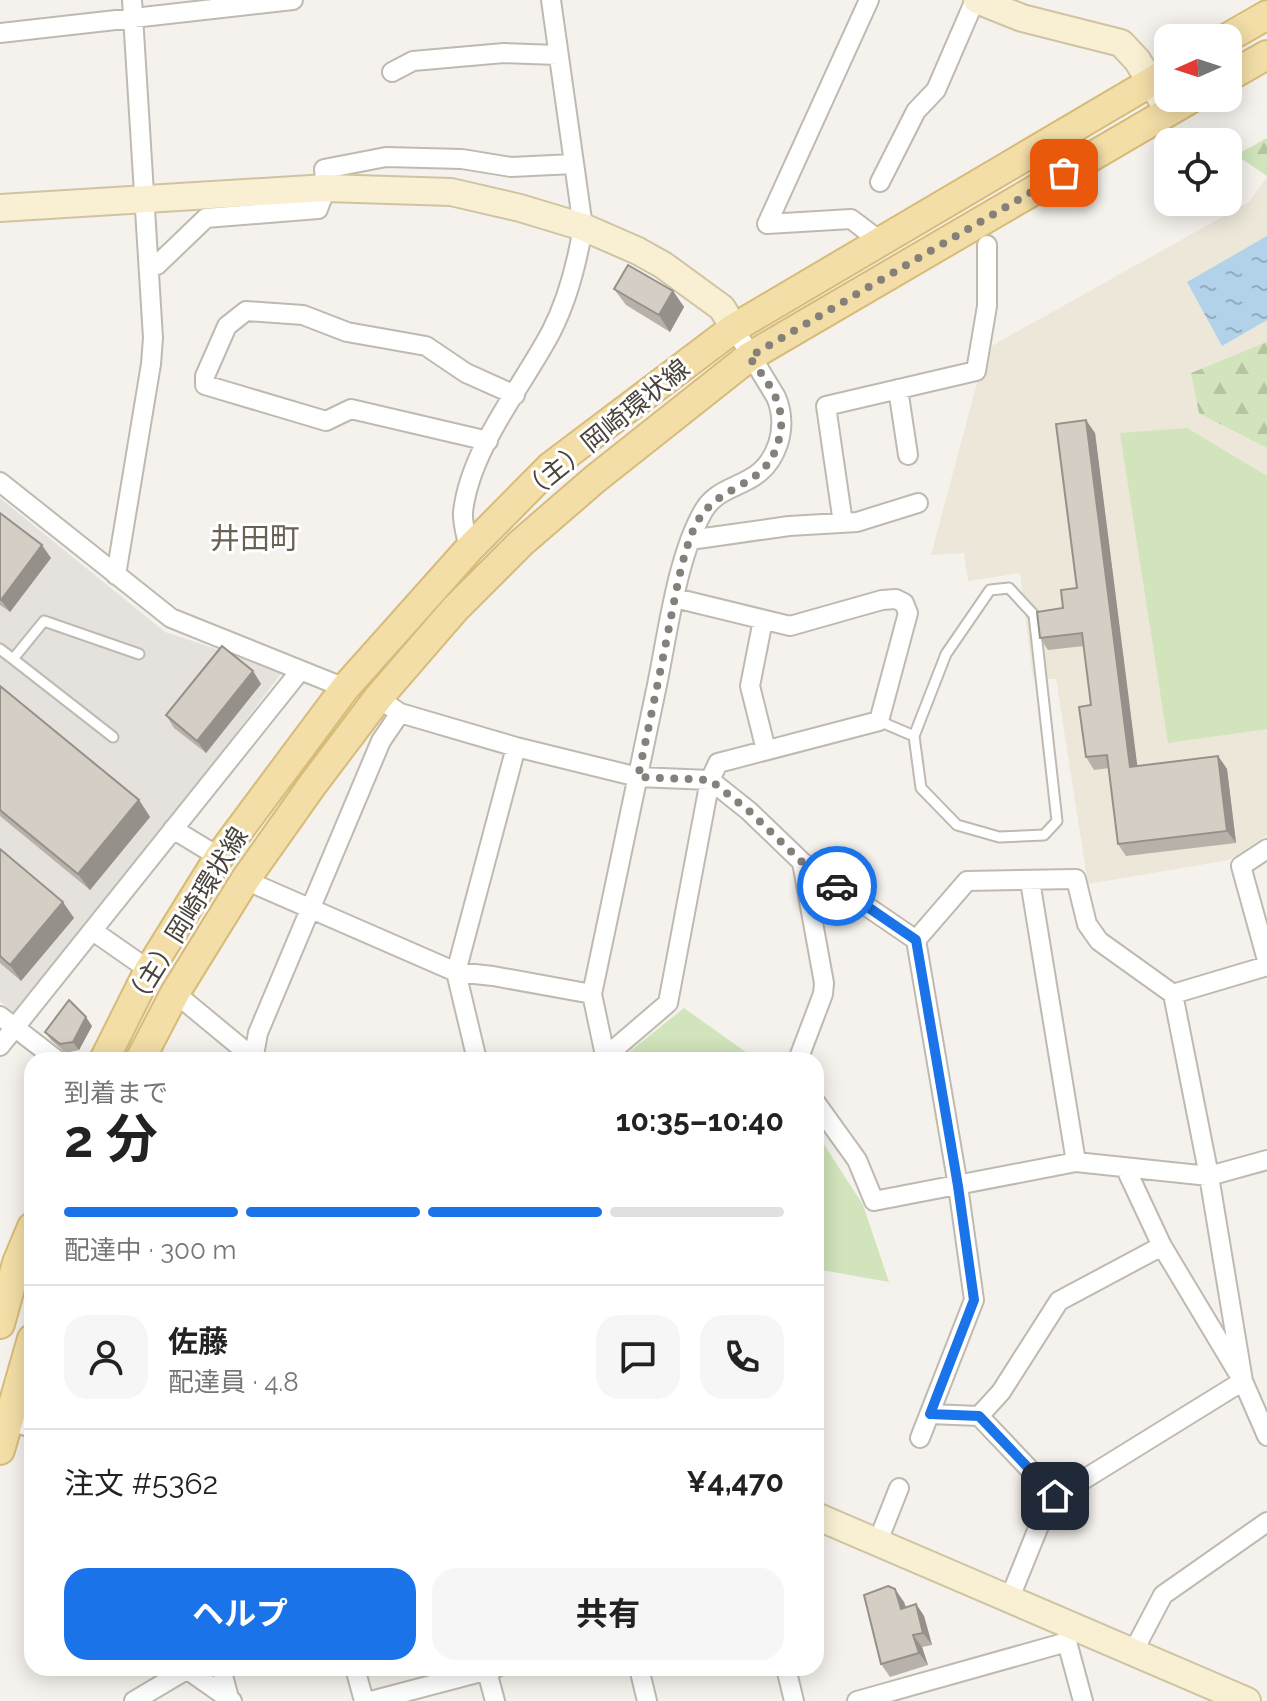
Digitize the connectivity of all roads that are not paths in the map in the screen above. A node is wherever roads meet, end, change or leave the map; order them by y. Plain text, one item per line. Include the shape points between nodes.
1 (293, 0) edge
2 (551, 0) edge
3 (869, 0) edge
4 (976, 0) edge
5 (256, 2) edge
6 (133, 8) edge
7 (1267, 15) edge
8 (1242, 29) edge
9 (0, 33) edge
10 (558, 55) junction
11 (1267, 55) edge
12 (1242, 69) edge
13 (392, 72) dead end
14 (1154, 73) edge
15 (1154, 81) edge
16 (1168, 112) edge
17 (574, 164) junction
18 (880, 182) dead end
19 (326, 188) junction
20 (146, 200) junction
21 (0, 208) edge
22 (583, 227) junction
23 (880, 241) junction
24 (987, 245) dead end
25 (150, 268) junction
26 (734, 328) junction
27 (749, 357) junction
28 (898, 389) junction
29 (515, 395) junction
30 (488, 441) junction
31 (908, 455) dead end
32 (0, 482) edge
33 (918, 503) dead end
34 (843, 523) junction
35 (690, 540) junction
36 (469, 549) junction
37 (116, 575) junction
38 (675, 598) junction
39 (763, 620) junction
40 (0, 649) edge
41 (139, 654) dead end
42 (13, 659) junction
43 (300, 671) junction
44 (345, 688) junction
45 (389, 705) junction
46 (879, 721) junction
47 (914, 736) junction
48 (113, 737) dead end
49 (516, 747) junction
50 (766, 750) junction
51 (638, 777) junction
52 (710, 780) junction
53 (173, 829) junction
54 (1267, 849) edge
55 (219, 857) junction
56 (802, 862) junction
57 (245, 880) junction
58 (1030, 881) junction
59 (310, 908) junction
60 (93, 931) junction
61 (916, 940) junction
62 (1267, 963) edge
63 (149, 970) junction
64 (456, 972) junction
65 (175, 993) junction
66 (592, 994) junction
67 (1173, 994) junction
68 (0, 1016) edge
69 (15, 1028) junction
70 (0, 1046) edge
71 (46, 1052) edge
72 (108, 1052) edge
73 (144, 1052) edge
74 (245, 1052) edge
75 (255, 1052) edge
76 (475, 1052) edge
77 (604, 1052) edge
78 (612, 1052) edge
79 (801, 1052) edge
80 (824, 1114) edge
81 (1267, 1160) edge
82 (1076, 1162) junction
83 (1125, 1167) junction
84 (1209, 1176) junction
85 (958, 1186) junction
86 (24, 1238) edge
87 (1162, 1246) junction
88 (8, 1260) edge
89 (0, 1323) edge
90 (1243, 1381) junction
91 (24, 1391) edge
92 (930, 1414) junction
93 (979, 1416) junction
94 (19, 1424) edge
95 (1267, 1436) edge
96 (920, 1438) dead end
97 (0, 1450) edge
98 (899, 1488) dead end
99 (1055, 1496) junction
100 (824, 1519) edge
101 (1267, 1522) edge
102 (878, 1541) junction
103 (1009, 1600) junction
104 (1068, 1634) junction
105 (1133, 1652) junction
106 (175, 1676) edge
107 (196, 1676) edge
108 (224, 1676) edge
109 (357, 1676) edge
110 (464, 1676) edge
111 (491, 1676) edge
112 (641, 1676) edge
113 (788, 1676) edge
114 (231, 1700) edge
115 (134, 1701) edge
116 (364, 1701) edge
117 (371, 1701) edge
118 (495, 1701) edge
119 (647, 1701) edge
120 (794, 1701) edge
121 (857, 1701) edge
122 (1083, 1701) edge
123 (1247, 1701) edge

1 - 5 street
2 - 10 street
3 - 23 street via 767,224 851,219
4 - 14 street via 1022,18 1121,43
4 - 18 street via 936,90 916,111
5 - 6 street
6 - 9 street
6 - 20 street
7 - 8 main road
10 - 13 street via 504,53 413,61
10 - 17 street
11 - 12 main road
15 - 23 main road, （主）岡崎環状線
16 - 27 main road, （主）岡崎環状線
17 - 19 street via 511,167 462,159 386,157 324,169
17 - 22 street
19 - 20 street
19 - 22 street via 451,192
19 - 25 street via 318,209 206,218
20 - 21 street
20 - 25 street
22 - 26 street via 663,265 722,308
22 - 29 street via 567,295
23 - 26 main road, （主）岡崎環状線
24 - 28 street via 987,306 976,371
25 - 37 street via 151,364
26 - 27 street
26 - 36 main road, （主）岡崎環状線 via 550,467
27 - 35 street via 781,409 780,437 767,466 707,506
27 - 45 main road, （主）岡崎環状線 via 521,543 455,609
28 - 31 street
28 - 34 street via 826,406
29 - 30 street
29 - 30 street via 466,373 426,346 347,332 303,315 246,311 227,326 205,376 205,385 326,421 351,409
30 - 36 street via 463,514
32 - 37 street
33 - 34 street
34 - 35 street
35 - 38 street
36 - 44 main road, （主）岡崎環状線
37 - 43 street via 171,618
38 - 39 street
38 - 51 street
39 - 46 street via 790,626 882,600 904,603 905,628
39 - 50 street via 750,686
40 - 42 lane
41 - 42 lane via 44,621
42 - 48 lane
43 - 44 street
43 - 53 street
44 - 55 main road, （主）岡崎環状線
45 - 49 street
45 - 57 main road, （主）岡崎環状線
45 - 59 street via 381,741
46 - 47 lane
46 - 50 street
47 - 47 lane via 921,788 957,825 999,837 1044,835 1057,821 1034,615 1009,588 990,590 946,654
49 - 51 street
49 - 64 street
50 - 52 street via 718,763
51 - 52 street
51 - 66 street
52 - 56 street
52 - 78 street via 668,1003
53 - 55 street
53 - 60 street
54 - 62 street via 1241,866
55 - 63 main road, （主）岡崎環状線
56 - 61 street
56 - 79 street via 824,983
57 - 59 street
57 - 65 main road, （主）岡崎環状線
58 - 61 street via 967,881
58 - 67 street via 1076,879 1087,924 1099,941
58 - 82 street
59 - 64 street
59 - 75 street via 258,1033
60 - 63 street
60 - 69 street
61 - 85 street
62 - 67 street
63 - 72 main road, （主）岡崎環状線
64 - 66 street
64 - 76 street
65 - 73 main road, （主）岡崎環状線
65 - 74 street
66 - 77 street
67 - 84 street
68 - 69 street
69 - 70 street
69 - 71 street
80 - 85 street via 857,1160 874,1201
81 - 84 street
82 - 83 street
82 - 85 street
83 - 84 street
83 - 87 street
84 - 90 street
85 - 92 street via 974,1300
86 - 88 main road
87 - 90 street
87 - 93 street via 1059,1301 1001,1392
88 - 89 main road
90 - 95 street
90 - 99 street
91 - 94 main road
92 - 93 street
92 - 96 street
93 - 99 street
94 - 97 main road
98 - 102 street
99 - 103 street
100 - 102 street
101 - 105 street via 1163,1595
102 - 103 street
103 - 104 street
104 - 105 street
104 - 121 street
104 - 122 street
105 - 123 street
106 - 115 street
107 - 114 street
108 - 114 street
109 - 116 street
110 - 117 street
111 - 118 street
112 - 119 street
113 - 120 street

